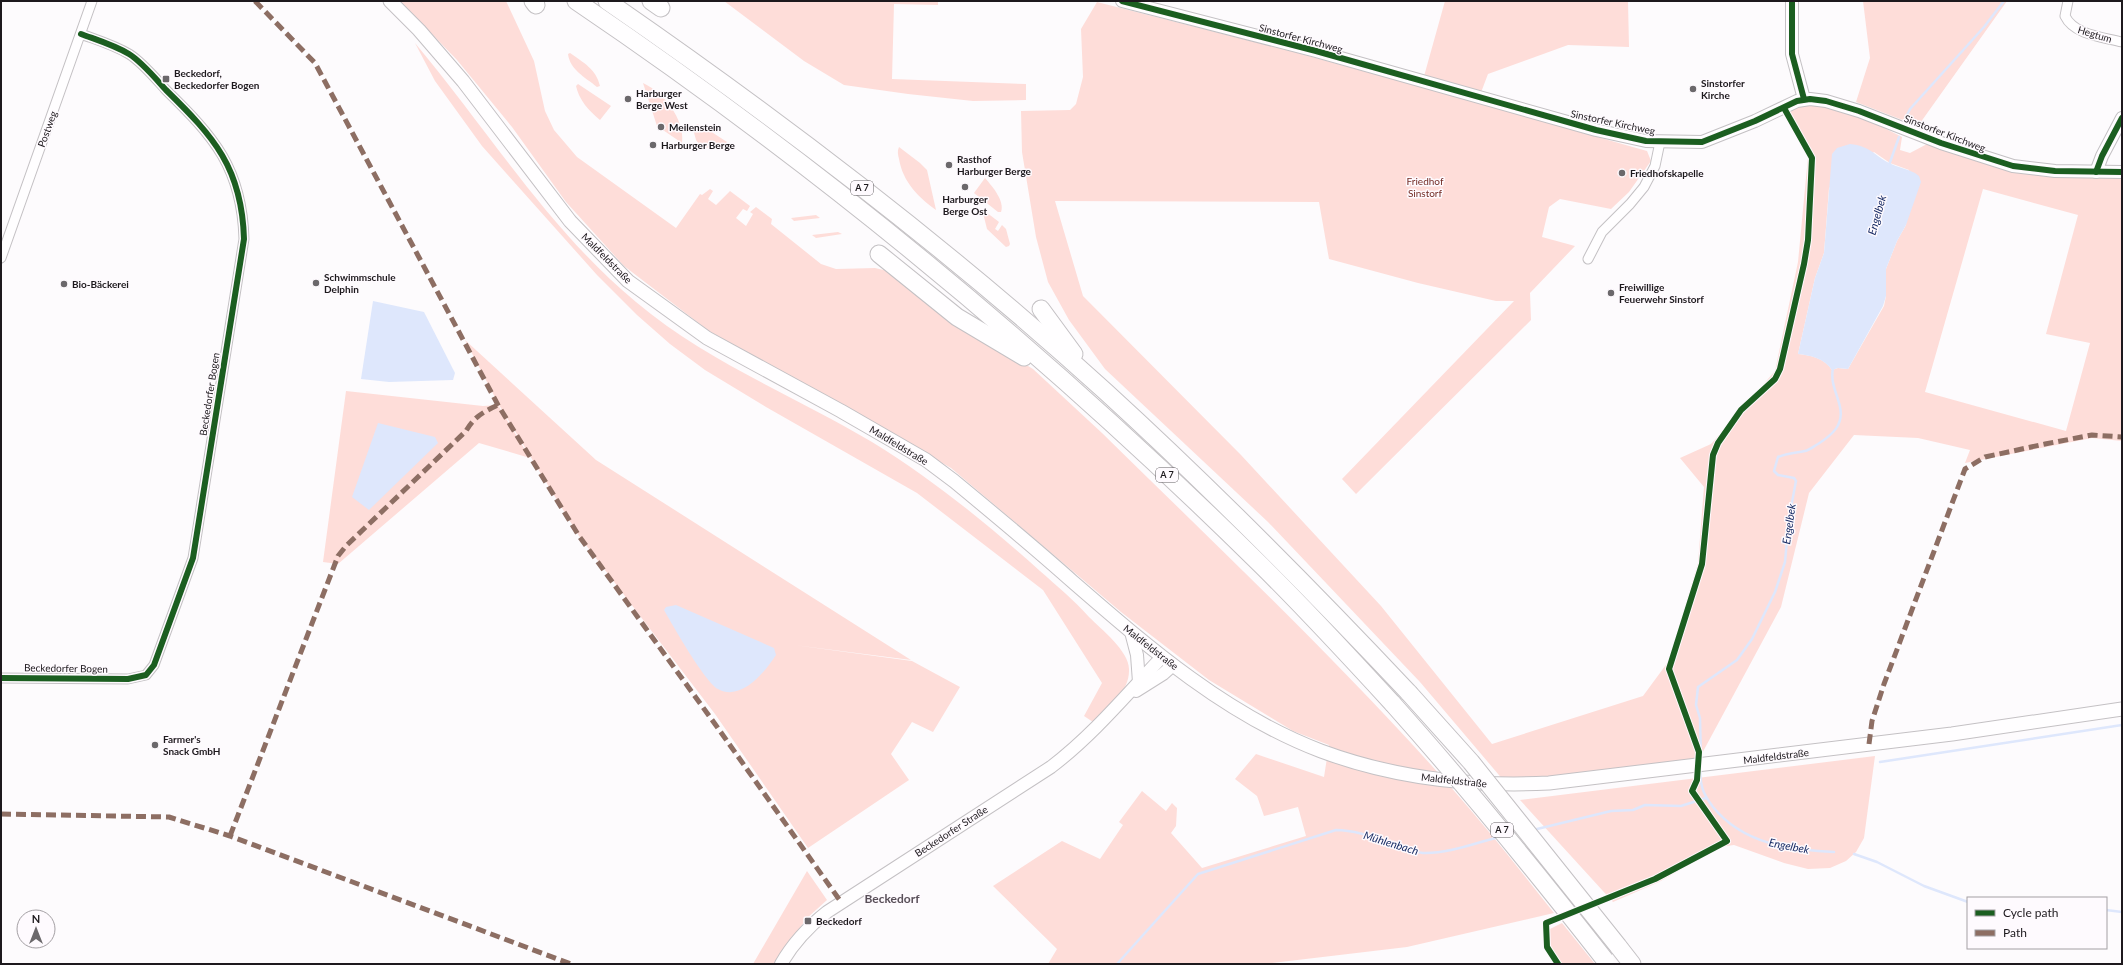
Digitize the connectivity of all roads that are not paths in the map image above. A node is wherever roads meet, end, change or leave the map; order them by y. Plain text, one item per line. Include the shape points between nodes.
1 (92, 1) edge
2 (390, 1) edge
3 (576, 1) edge
4 (607, 1) edge
5 (1122, 1) edge
6 (1792, 1) edge
7 (2068, 1) edge
8 (81, 34) junction
9 (2122, 42) edge
10 (1804, 99) junction
11 (2122, 118) edge
12 (1660, 142) junction
13 (2096, 172) junction
14 (2122, 172) edge
15 (879, 254) dead end
16 (1, 258) edge
17 (1588, 259) dead end
18 (1041, 309) dead end
19 (1072, 387) junction
20 (1104, 391) junction
21 (1131, 632) junction
22 (1167, 661) junction
23 (1, 678) edge
24 (1138, 682) junction
25 (1123, 700) junction
26 (2122, 709) edge
27 (1607, 962) edge
28 (782, 964) edge
29 (1632, 964) edge

1 - 8 street, Postweg
2 - 21 main road, Maldfeldstraße via 464,81 570,221 628,281 706,338 841,410 926,460 990,511
3 - 19 highway, A 7 via 677,72 894,236
4 - 20 highway, A 7 via 698,64 814,150 917,231
5 - 12 street, Sinstorfer Kirchweg via 1322,53 1596,130
6 - 10 street via 1792,54
7 - 9 street, Hegtum via 2065,16 2069,24 2077,29
8 - 16 street, Postweg
8 - 23 street, Beckedorfer Bogen via 112,45 130,55 211,137 239,192 244,216 244,238 193,558 154,665 146,675 128,679
10 - 12 street, Sinstorfer Kirchweg via 1708,140 1688,143
10 - 13 street, Sinstorfer Kirchweg via 1826,101 1859,111 2013,166
11 - 13 street
12 - 17 street via 1655,166 1644,187 1602,232
13 - 14 street, Sinstorfer Kirchweg
15 - 19 highway via 957,317
18 - 20 highway
19 - 27 highway, A 7, bridge via 1260,564 1393,704 1489,814
20 - 29 highway, A 7, bridge via 1264,541 1409,693 1476,768
21 - 22 main road, Maldfeldstraße
21 - 24 street via 1137,655
22 - 24 street, Beckedorfer Straße
22 - 25 street, Beckedorfer Straße via 1163,674
22 - 26 main road, Maldfeldstraße via 1229,704 1288,736 1348,760 1404,774 1460,782 1514,785 1690,767 1952,734
24 - 25 street, Beckedorfer Straße
25 - 28 street, Beckedorfer Straße via 1073,750 1051,766 827,912 798,940

